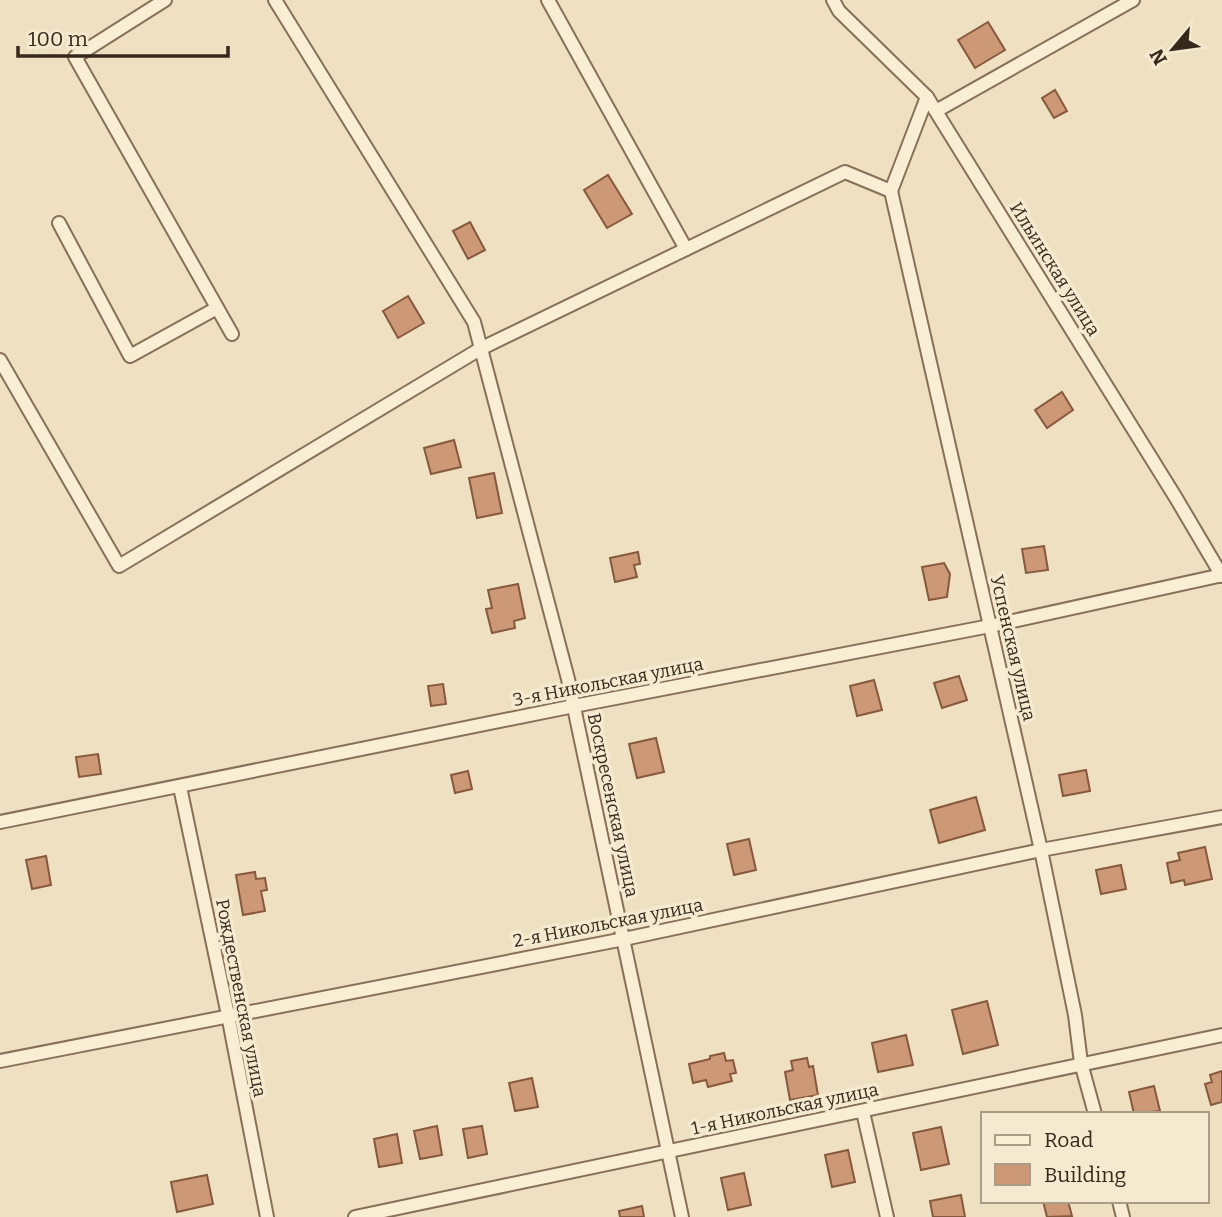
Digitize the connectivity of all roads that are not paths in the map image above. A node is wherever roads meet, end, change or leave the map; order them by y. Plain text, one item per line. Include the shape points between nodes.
1 (165, 0) edge
2 (275, 0) edge
3 (548, 0) edge
4 (833, 0) edge
5 (1133, 0) edge
6 (927, 97) junction
7 (936, 111) junction
8 (891, 191) junction
9 (59, 223) dead end
10 (686, 249) junction
11 (217, 308) junction
12 (232, 334) dead end
13 (480, 349) junction
14 (0, 359) edge
15 (1222, 576) edge
16 (990, 626) junction
17 (574, 706) junction
18 (180, 787) junction
19 (1222, 817) edge
20 (0, 822) edge
21 (1041, 850) junction
22 (624, 939) junction
23 (228, 1015) junction
24 (1222, 1035) edge
25 (0, 1061) edge
26 (1082, 1063) junction
27 (863, 1112) junction
28 (1094, 1112) edge
29 (667, 1152) junction
30 (267, 1217) edge
31 (355, 1217) edge
32 (682, 1217) edge
33 (887, 1217) edge

1 - 11 street via 75,57
2 - 13 street, Воскресенская улица via 474,322
3 - 10 street
4 - 6 street, Ильинская улица
5 - 7 street
6 - 7 street, Ильинская улица
6 - 8 street
7 - 15 street, Ильинская улица
8 - 10 street via 845,172
8 - 16 street, Успенская улица
9 - 11 street via 130,356
10 - 13 street
11 - 12 street
13 - 14 street via 119,566
13 - 17 street, Воскресенская улица
15 - 16 street, 3-я Никольская улица
16 - 17 street, 3-я Никольская улица
16 - 21 street, Успенская улица
17 - 18 street, 3-я Никольская улица
17 - 22 street, Воскресенская улица
18 - 20 street, 3-я Никольская улица
18 - 23 street, Рождественская улица
19 - 21 street, 2-я Никольская улица
21 - 22 street, 2-я Никольская улица
21 - 26 street, Успенская улица
22 - 23 street, 2-я Никольская улица
22 - 29 street, Воскресенская улица
23 - 25 street, 2-я Никольская улица
23 - 30 street, Рождественская улица
24 - 26 street, 1-я Никольская улица
26 - 27 street, 1-я Никольская улица
26 - 28 street, Успенская улица
27 - 29 street, 1-я Никольская улица
27 - 33 street
29 - 31 street, 1-я Никольская улица
29 - 32 street, Воскресенская улица

